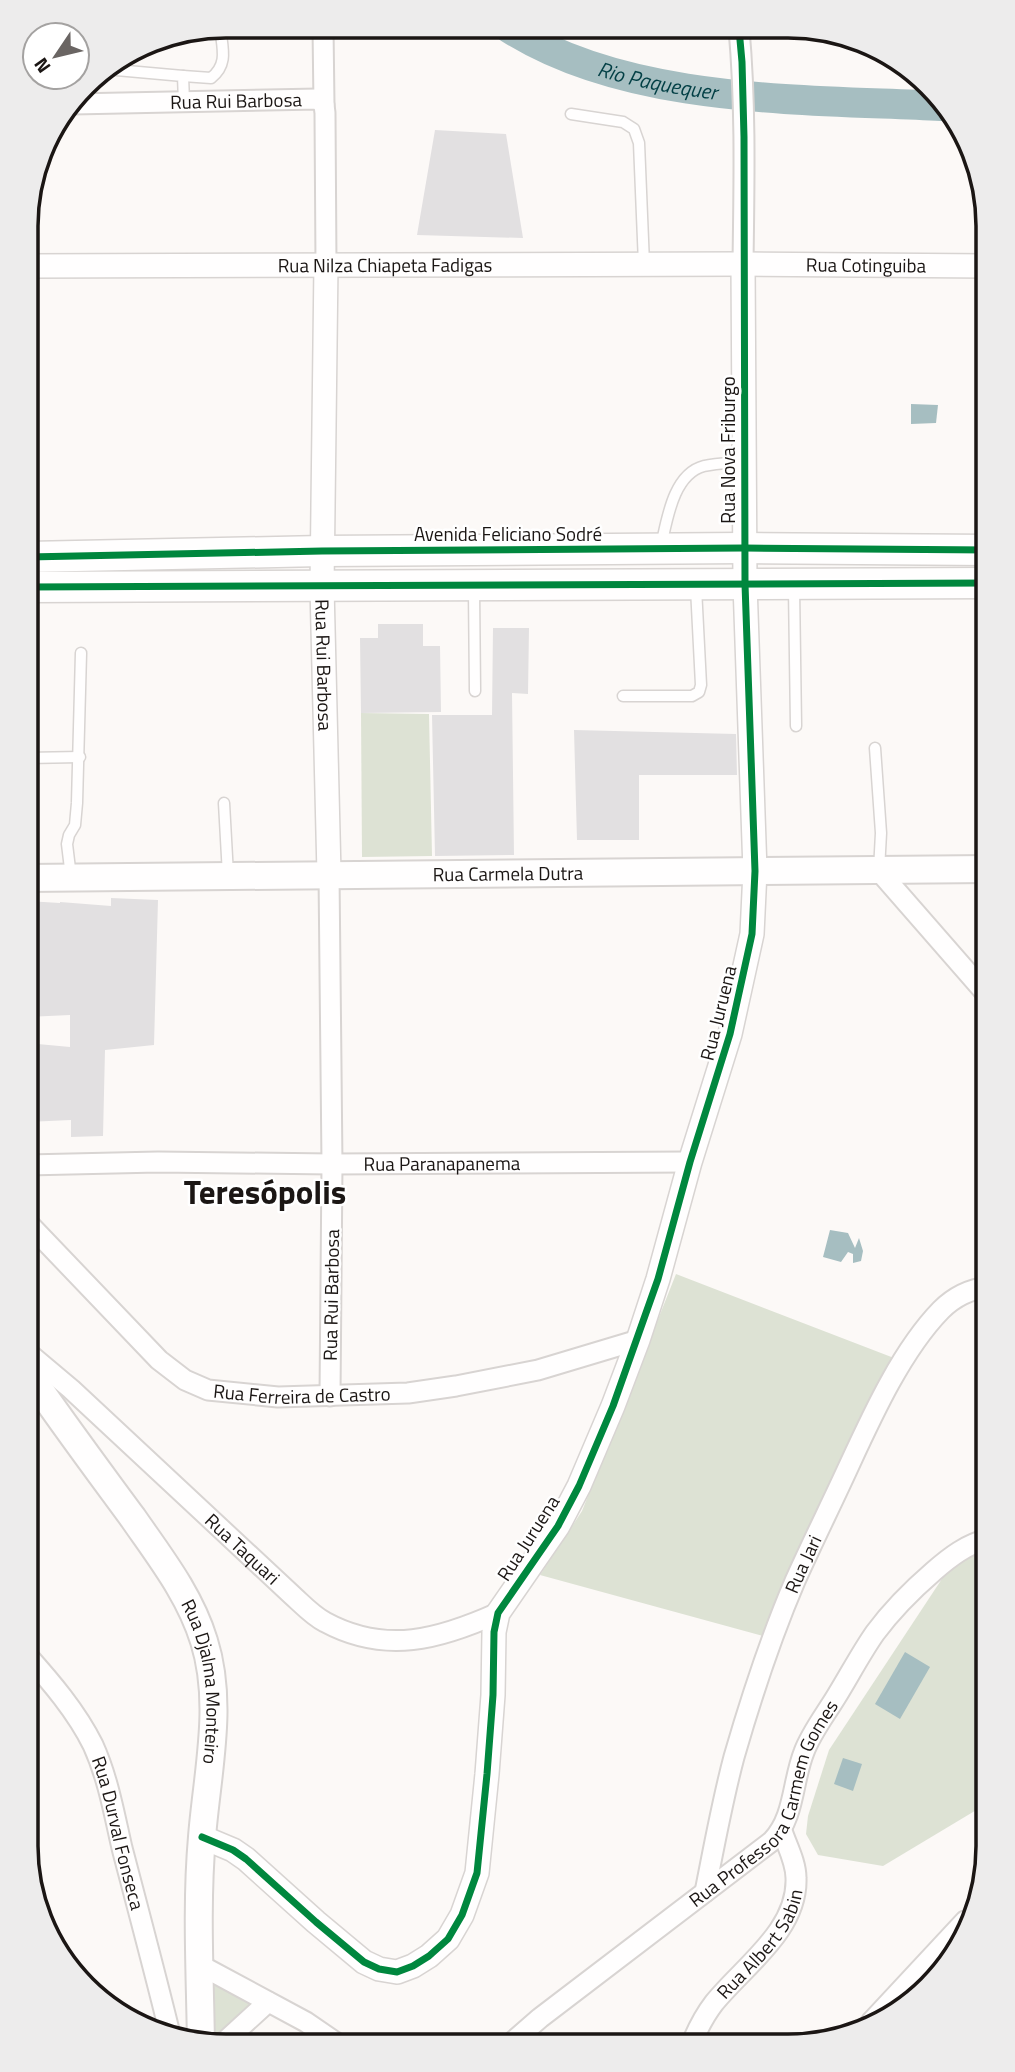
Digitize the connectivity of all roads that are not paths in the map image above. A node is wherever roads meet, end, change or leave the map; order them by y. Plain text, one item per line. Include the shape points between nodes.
1 (221, 38) edge
2 (323, 38) edge
3 (740, 38) edge
4 (121, 70) edge
5 (183, 76) junction
6 (184, 102) junction
7 (84, 104) edge
8 (324, 105) junction
9 (571, 114) dead end
10 (326, 264) junction
11 (644, 264) junction
12 (743, 264) junction
13 (39, 266) edge
14 (976, 266) edge
15 (744, 462) junction
16 (744, 548) junction
17 (661, 549) junction
18 (976, 550) edge
19 (322, 551) junction
20 (39, 557) edge
21 (976, 583) edge
22 (696, 584) junction
23 (745, 584) junction
24 (794, 584) junction
25 (474, 586) junction
26 (39, 587) edge
27 (322, 587) junction
28 (82, 653) dead end
29 (475, 691) dead end
30 (624, 696) dead end
31 (796, 726) dead end
32 (875, 748) dead end
33 (80, 757) junction
34 (39, 758) edge
35 (224, 803) dead end
36 (976, 869) edge
37 (755, 871) junction
38 (879, 871) junction
39 (329, 874) junction
40 (228, 876) junction
41 (71, 877) junction
42 (39, 878) edge
43 (976, 982) edge
44 (690, 1162) junction
45 (332, 1164) junction
46 (38, 1165) edge
47 (38, 1234) edge
48 (976, 1290) edge
49 (638, 1340) junction
50 (38, 1361) edge
51 (38, 1387) edge
52 (330, 1396) junction
53 (976, 1544) edge
54 (498, 1613) junction
55 (38, 1668) edge
56 (782, 1831) junction
57 (202, 1837) junction
58 (705, 1892) junction
59 (956, 1931) edge
60 (200, 1965) junction
61 (268, 2002) junction
62 (886, 2006) edge
63 (167, 2023) edge
64 (201, 2032) edge
65 (233, 2034) edge
66 (323, 2034) edge
67 (522, 2034) edge
68 (695, 2034) edge

1 - 5 lane via 223,64 219,72 211,78
2 - 8 street
3 - 12 street, Rua Nova Friburgo
4 - 5 lane
5 - 6 lane
6 - 7 street, Rua Rui Barbosa
6 - 8 street, Rua Rui Barbosa via 317,99
8 - 10 street, Rua Rui Barbosa
9 - 11 lane via 623,122 634,129 639,143
10 - 11 street, Rua Nilza Chiapeta Fadigas
10 - 13 street, Rua Nilza Chiapeta Fadigas
10 - 19 street, Rua Rui Barbosa
11 - 12 street, Rua Nilza Chiapeta Fadigas
12 - 14 street, Rua Cotinguiba
12 - 15 street, Rua Nova Friburgo
15 - 16 street, Rua Nova Friburgo
15 - 17 lane via 702,466 681,481
16 - 17 main road, Avenida Feliciano Sodré
16 - 18 main road, Avenida Feliciano Sodré
16 - 23 street, Rua Nova Friburgo
17 - 19 main road, Avenida Feliciano Sodré
19 - 20 main road, Avenida Feliciano Sodré
19 - 27 street, Rua Rui Barbosa
21 - 24 main road
22 - 23 main road
22 - 25 main road
22 - 30 lane via 699,692 692,696
23 - 24 main road
23 - 37 street, Rua Nova Friburgo
24 - 31 lane
25 - 27 main road
25 - 29 lane
26 - 27 main road
27 - 39 street, Rua Rui Barbosa
28 - 33 lane
32 - 38 lane
33 - 34 lane
33 - 41 lane via 75,825 67,845
35 - 40 lane
36 - 38 main road, Rua Carmela Dutra
37 - 38 main road, Rua Carmela Dutra
37 - 39 main road, Rua Carmela Dutra
37 - 44 street, Rua Juruena via 752,934 744,975
38 - 43 street
39 - 40 main road, Rua Carmela Dutra
39 - 45 street, Rua Rui Barbosa
40 - 41 main road, Rua Carmela Dutra
41 - 42 main road, Rua Carmela Dutra
44 - 45 street, Rua Paranapanema
44 - 49 street, Rua Juruena
45 - 46 street, Rua Paranapanema
45 - 52 street, Rua Rui Barbosa
47 - 52 street, Rua Ferreira de Castro via 159,1360 185,1380 235,1394
48 - 58 street, Rua Jari via 942,1309 888,1385 795,1582 735,1756
49 - 52 street, Rua Ferreira de Castro via 538,1370 456,1386
49 - 54 street, Rua Juruena via 579,1486 558,1526
50 - 54 street, Rua Taquari via 323,1621 353,1635 403,1642 430,1638
51 - 57 main road, Rua Djalma Monteiro via 164,1562 205,1642 213,1717
53 - 56 street, Rua Professora Carmem Gomes via 944,1562 874,1634 804,1751
54 - 57 street, Rua Juruena via 477,1873 462,1915 429,1956 397,1972 364,1962 246,1859
55 - 63 street, Rua Durval Fonseca via 77,1717 108,1783
56 - 58 street, Rua Professora Carmem Gomes
56 - 68 street, Rua Albert Sabin via 796,1877 796,1894 786,1920 753,1964 715,2002
57 - 60 main road, Rua Djalma Monteiro
58 - 67 street, Rua Professora Carmem Gomes
59 - 62 street
60 - 61 street
60 - 64 main road, Rua Djalma Monteiro
61 - 65 street
61 - 66 street

